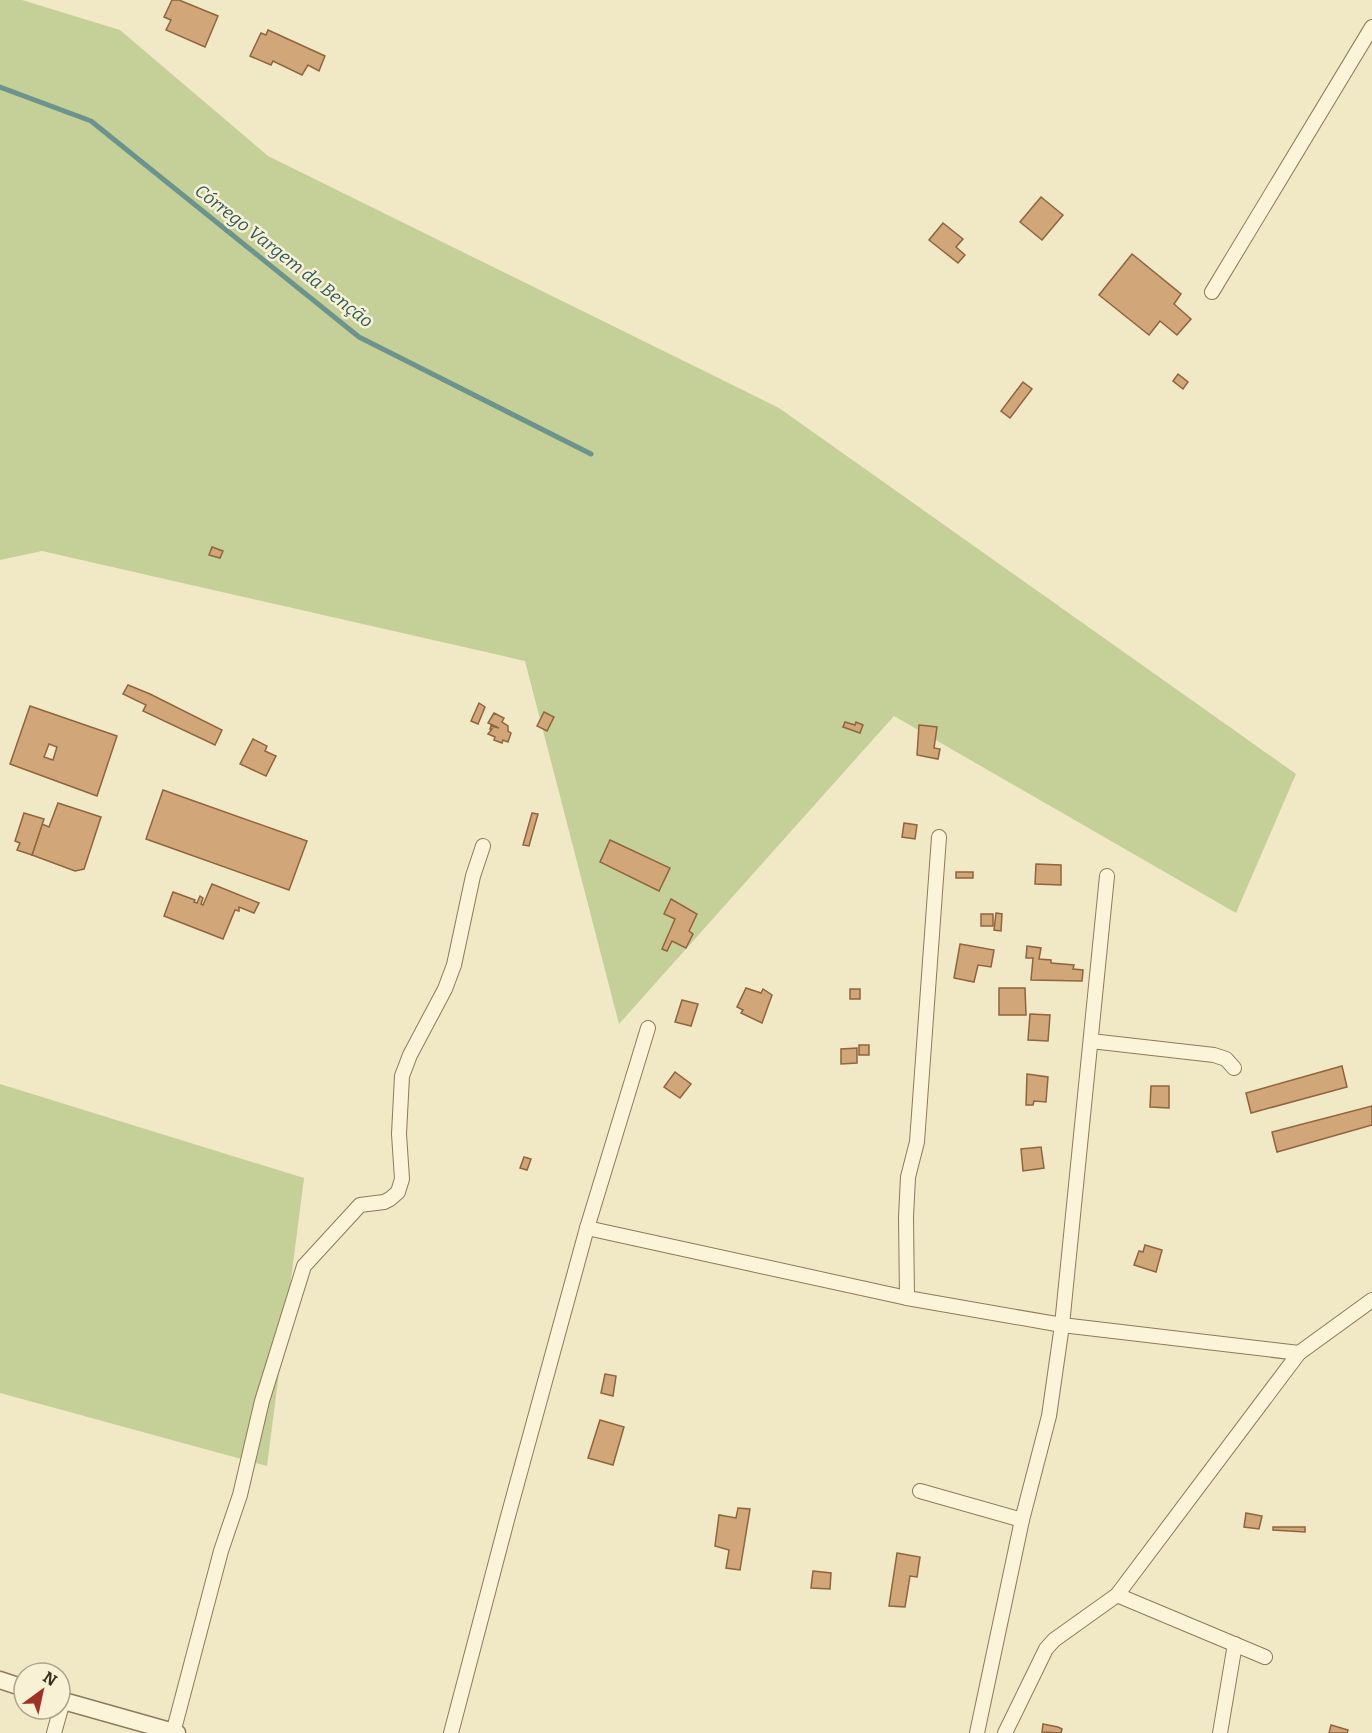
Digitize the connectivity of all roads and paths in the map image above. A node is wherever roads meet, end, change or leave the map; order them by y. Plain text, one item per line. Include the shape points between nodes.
1 (1372, 27) edge
2 (1212, 291) dead end
3 (939, 837) dead end
4 (483, 846) dead end
5 (1107, 876) dead end
6 (648, 1028) dead end
7 (1091, 1041) junction
8 (1234, 1068) dead end
9 (587, 1228) junction
10 (906, 1298) junction
11 (1372, 1300) edge
12 (1062, 1325) junction
13 (1299, 1353) junction
14 (920, 1491) dead end
15 (1022, 1520) junction
16 (1117, 1595) junction
17 (1235, 1644) junction
18 (1265, 1656) dead end
19 (72, 1704) edge
20 (174, 1733) edge
21 (451, 1733) edge
22 (977, 1733) edge
23 (1005, 1733) edge
24 (1220, 1733) edge

1 - 2 street
3 - 10 street via 917,1142 908,1177
4 - 20 street via 454,965 402,1076 402,1179 398,1192 384,1202 360,1205 304,1266 262,1401
5 - 7 street
6 - 9 street
7 - 8 street via 1214,1055 1226,1059
7 - 12 street
9 - 10 street
9 - 21 street
10 - 12 street
11 - 13 street
12 - 13 street
12 - 15 street via 1049,1416
13 - 16 street
14 - 15 street
15 - 22 street
16 - 17 street
16 - 23 street via 1046,1649
17 - 18 street
17 - 24 street
19 - 20 street

